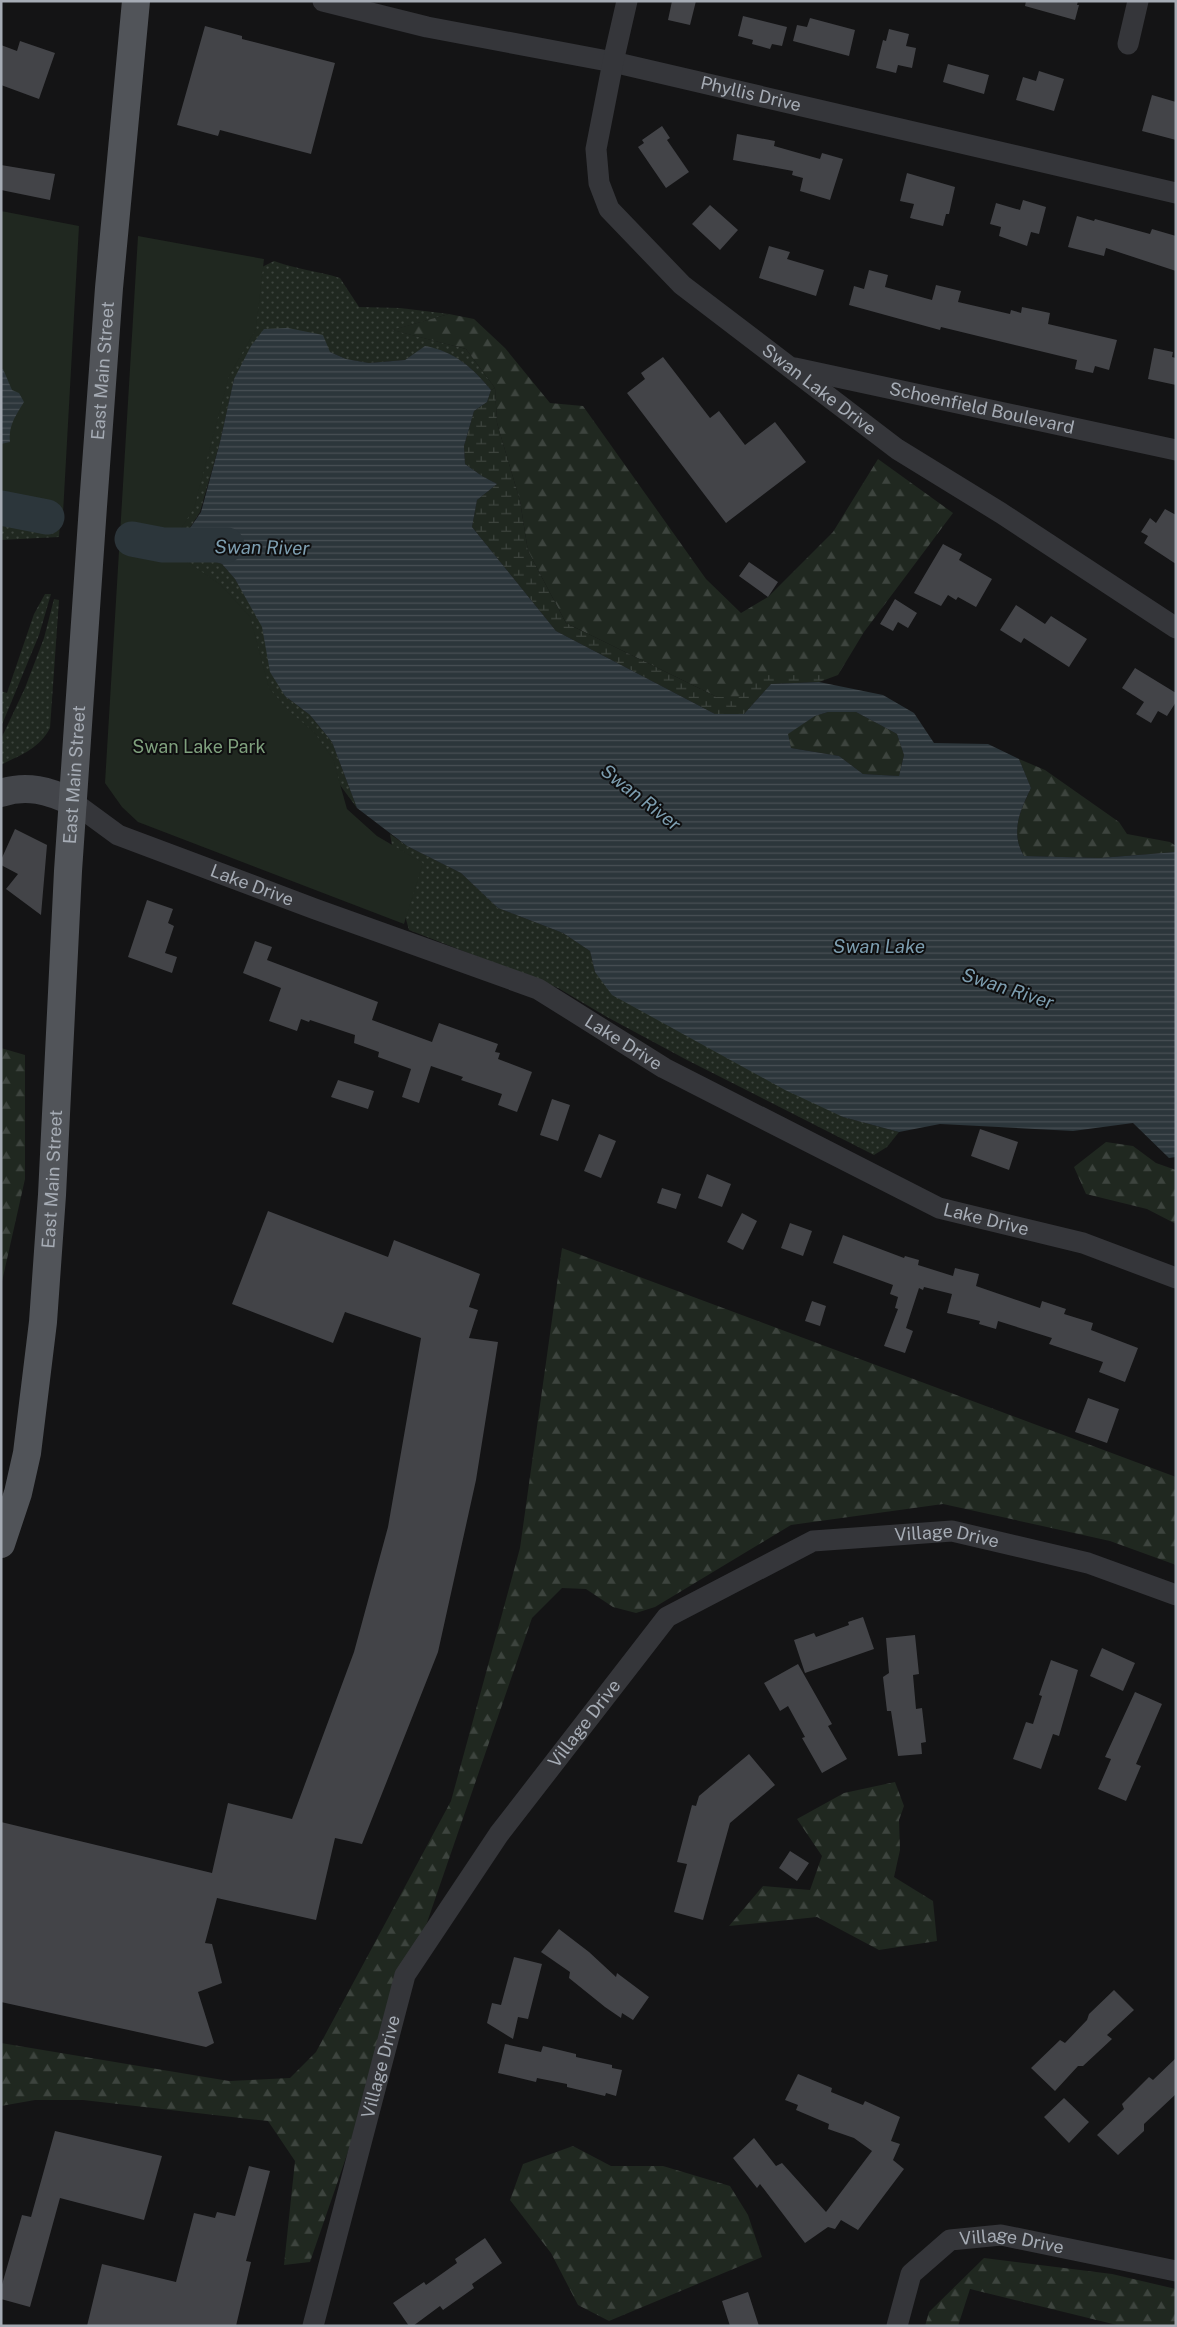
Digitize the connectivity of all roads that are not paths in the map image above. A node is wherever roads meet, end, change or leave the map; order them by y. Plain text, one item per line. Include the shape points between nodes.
1 (136, 1) edge
2 (323, 1) edge
3 (627, 1) edge
4 (1138, 1) edge
5 (1128, 44) dead end
6 (613, 62) junction
7 (1176, 193) edge
8 (789, 366) junction
9 (1176, 450) edge
10 (1176, 628) edge
11 (1, 793) edge
12 (73, 802) junction
13 (1176, 1278) edge
14 (1, 1544) edge
15 (1176, 1595) edge
16 (1176, 2271) edge
17 (312, 2326) edge
18 (897, 2326) edge

1 - 12 main road, East Main Street via 109,288
2 - 6 street, Phyllis Drive via 427,27
3 - 6 street, Swan Lake Drive
4 - 5 street
6 - 7 street, Phyllis Drive
6 - 8 street, Swan Lake Drive via 596,149 599,183 609,209 682,285
8 - 9 street, Schoenfield Boulevard
8 - 10 street, Swan Lake Drive via 897,449
11 - 12 main road via 12,789 36,789
12 - 13 street, Lake Drive via 118,835 538,989 664,1068 939,1208 1083,1243
12 - 14 main road, East Main Street via 43,1322 27,1453
15 - 17 street, Village Drive via 1088,1563 952,1531 813,1541 667,1617 499,1834 405,1975
16 - 18 street, Village Drive via 1001,2235 950,2240 911,2274

